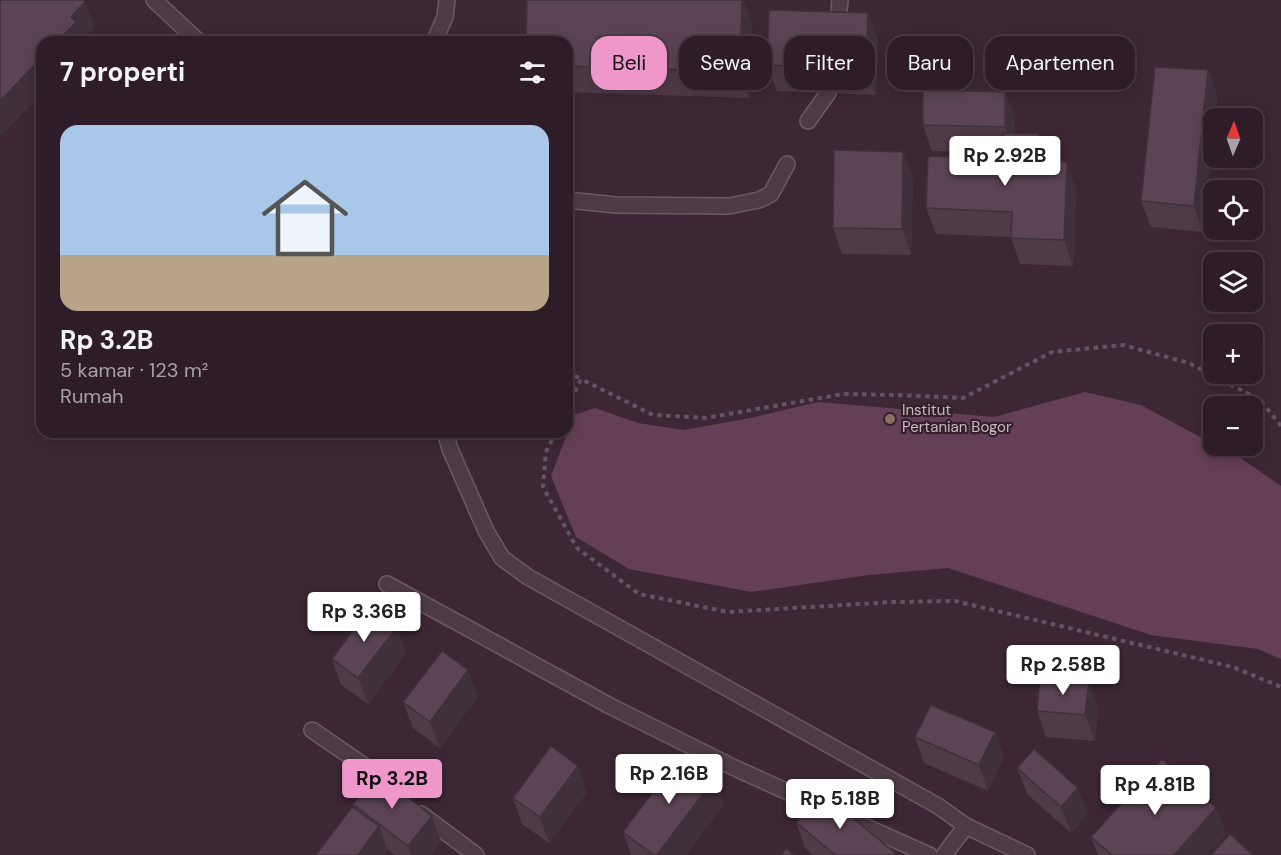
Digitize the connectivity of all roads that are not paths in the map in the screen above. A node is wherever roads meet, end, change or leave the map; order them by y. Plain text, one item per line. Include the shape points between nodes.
1 (154, 0) edge
2 (447, 0) edge
3 (840, 0) edge
4 (193, 36) edge
5 (436, 36) edge
6 (837, 36) edge
7 (828, 93) edge
8 (808, 121) dead end
9 (787, 164) dead end
10 (573, 201) edge
11 (447, 438) edge
12 (387, 584) dead end
13 (312, 730) dead end
14 (966, 826) junction
15 (476, 855) edge
16 (929, 855) edge
17 (944, 855) edge
18 (1027, 855) edge

1 - 4 lane
2 - 5 lane
3 - 6 lane
7 - 8 lane
9 - 10 lane via 771,194 729,206
11 - 14 lane via 486,531 502,558 528,577 938,806
12 - 16 lane via 610,706 739,770
13 - 15 lane via 379,776 427,819
14 - 17 lane
14 - 18 lane

